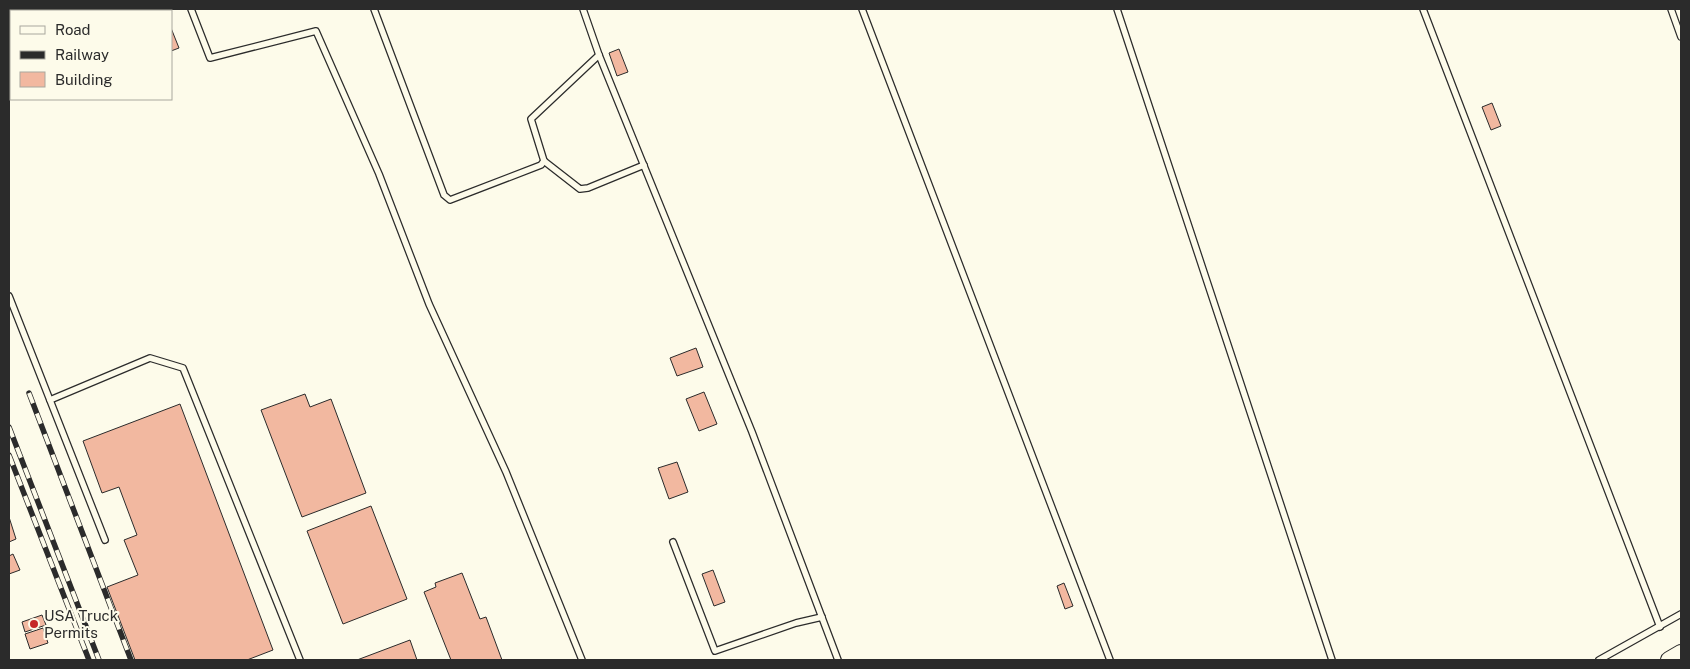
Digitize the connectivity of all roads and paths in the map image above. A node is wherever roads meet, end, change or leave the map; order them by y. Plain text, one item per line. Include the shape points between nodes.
1 (191, 9) edge
2 (374, 9) edge
3 (583, 9) edge
4 (862, 9) edge
5 (1117, 9) edge
6 (1423, 9) edge
7 (1671, 9) edge
8 (1681, 37) edge
9 (599, 55) junction
10 (544, 161) junction
11 (644, 165) junction
12 (9, 296) edge
13 (50, 400) junction
14 (105, 540) dead end
15 (673, 542) dead end
16 (1681, 614) edge
17 (822, 617) junction
18 (1660, 627) junction
19 (1681, 653) edge
20 (300, 660) edge
21 (582, 660) edge
22 (838, 660) edge
23 (1110, 660) edge
24 (1332, 660) edge
25 (1599, 660) edge
26 (1669, 660) edge

1 - 21 lane via 210,58 316,31 378,174 429,304 506,472
2 - 10 lane via 446,198 454,200
3 - 9 lane
4 - 23 lane
5 - 24 lane
6 - 18 lane
7 - 8 lane
9 - 10 lane via 531,119
9 - 11 lane
10 - 11 lane via 580,188 588,188
11 - 17 lane via 752,432
12 - 13 lane
13 - 14 lane
13 - 20 lane via 150,358 183,368
15 - 17 lane via 714,651
16 - 18 lane
17 - 22 lane
18 - 25 lane
19 - 26 main road

